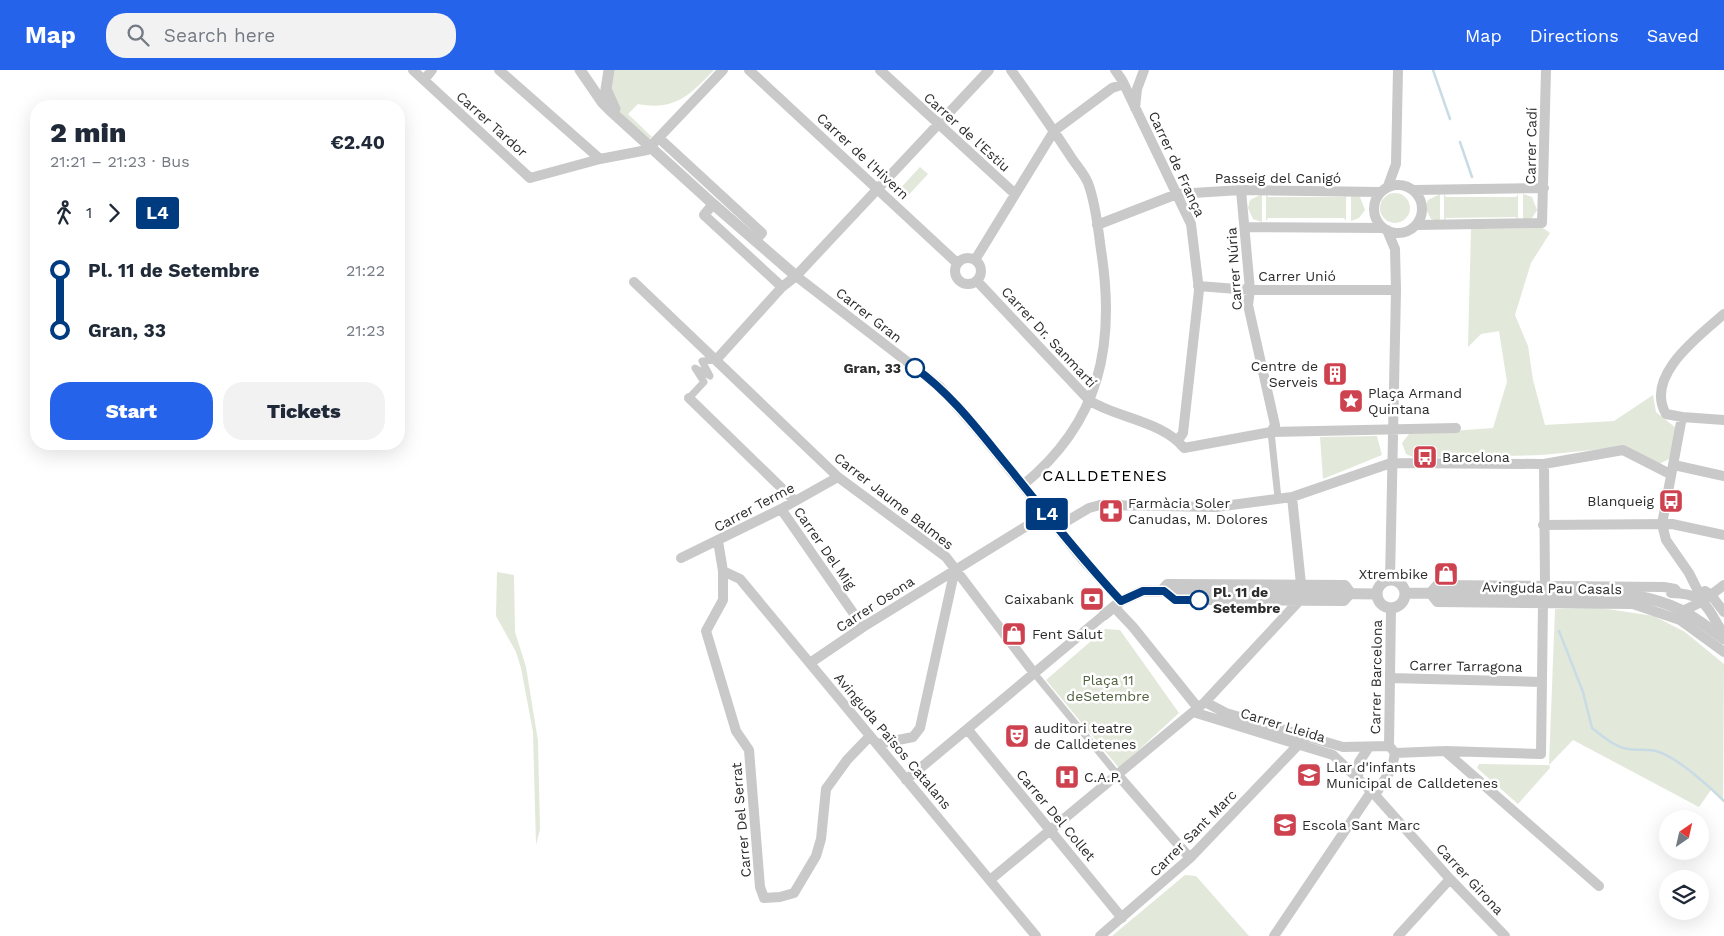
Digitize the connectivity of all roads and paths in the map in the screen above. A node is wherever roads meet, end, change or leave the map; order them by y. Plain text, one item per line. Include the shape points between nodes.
1 (413, 70) edge
2 (432, 70) edge
3 (500, 70) edge
4 (580, 70) edge
5 (609, 70) edge
6 (723, 70) edge
7 (750, 70) edge
8 (880, 70) edge
9 (989, 70) edge
10 (1011, 70) edge
11 (1115, 70) edge
12 (1144, 70) edge
13 (1398, 70) edge
14 (1546, 70) edge
15 (1123, 78) edge
16 (424, 80) junction
17 (1135, 109) junction
18 (621, 120) junction
19 (938, 125) junction
20 (1054, 131) junction
21 (656, 143) junction
22 (600, 159) junction
23 (1396, 164) junction
24 (877, 188) junction
25 (1410, 188) junction
26 (1544, 188) junction
27 (1384, 189) junction
28 (1242, 190) junction
29 (1014, 193) junction
30 (1177, 194) junction
31 (713, 204) junction
32 (1097, 225) junction
33 (1416, 225) junction
34 (1245, 227) junction
35 (1385, 229) junction
36 (1402, 232) junction
37 (756, 241) junction
38 (1395, 249) junction
39 (975, 260) junction
40 (958, 263) junction
41 (796, 276) junction
42 (977, 281) junction
43 (634, 282) dead end
44 (1198, 286) junction
45 (782, 287) junction
46 (1250, 290) junction
47 (1396, 290) junction
48 (1724, 314) edge
49 (716, 360) junction
50 (689, 398) joint
51 (1090, 401) junction
52 (1682, 418) junction
53 (1724, 420) edge
54 (1456, 428) dead end
55 (1392, 430) junction
56 (1271, 432) junction
57 (1181, 444) junction
58 (1391, 463) junction
59 (1544, 464) junction
60 (1672, 470) junction
61 (1724, 476) edge
62 (838, 477) junction
63 (1023, 485) junction
64 (1292, 497) junction
65 (1278, 498) junction
66 (795, 501) junction
67 (781, 509) junction
68 (1046, 514) junction
69 (1662, 524) junction
70 (1543, 525) junction
71 (1057, 527) junction
72 (1724, 535) edge
73 (718, 541) junction
74 (681, 558) dead end
75 (955, 569) junction
76 (723, 570) junction
77 (1390, 580) junction
78 (1301, 584) junction
79 (1544, 584) junction
80 (1724, 585) edge
81 (1696, 586) junction
82 (1162, 591) junction
83 (1352, 593) junction
84 (1430, 593) junction
85 (1682, 593) junction
86 (1377, 594) junction
87 (1405, 594) junction
88 (1632, 595) junction
89 (1707, 598) junction
90 (1299, 601) junction
91 (1543, 602) junction
92 (1117, 604) junction
93 (1391, 608) junction
94 (1685, 610) junction
95 (1724, 612) edge
96 (1104, 615) joint
97 (863, 627) junction
98 (1724, 635) edge
99 (1724, 639) edge
100 (1724, 652) edge
101 (810, 663) junction
102 (1034, 673) junction
103 (1390, 678) junction
104 (1542, 682) junction
105 (1199, 707) junction
106 (968, 730) junction
107 (870, 736) junction
108 (878, 744) junction
109 (1299, 744) junction
110 (1369, 747) junction
111 (1392, 749) junction
112 (1445, 751) junction
113 (1117, 774) junction
114 (1358, 778) junction
115 (906, 780) junction
116 (1373, 794) junction
117 (1050, 831) junction
118 (1190, 858) junction
119 (1450, 879) junction
120 (990, 880) junction
121 (1599, 886) dead end
122 (1122, 918) junction
123 (1036, 936) edge
124 (1100, 936) edge
125 (1274, 936) edge
126 (1398, 936) edge
127 (1505, 936) edge

1 - 16 street, Carrer Tardor
2 - 16 street
3 - 22 street
4 - 18 street via 602,102
5 - 18 street via 606,89
6 - 21 street
7 - 24 street, Carrer de l'Hivern
8 - 19 street, Carrer de l'Estiu
9 - 19 street
10 - 20 street
11 - 15 street, Carrer de França
12 - 17 street via 1137,89
13 - 23 street
14 - 26 street, Carrer Cadí
15 - 17 street, Carrer de França
15 - 20 street
16 - 22 street, Carrer Tardor via 530,178
17 - 30 street, Carrer de França
18 - 21 street
19 - 24 street
19 - 29 street, Carrer de l'Estiu
20 - 29 street
20 - 32 street via 1087,183
21 - 22 street via 647,150
21 - 31 street
21 - 37 street via 762,233
23 - 25 street
23 - 27 street
24 - 40 street, Carrer de l'Hivern
24 - 41 street
25 - 26 street, Passeig del Canigó
25 - 27 street, Passeig del Canigó
25 - 33 street via 1422,204
26 - 33 street, Carrer Cadí via 1542,223
27 - 28 street, Passeig del Canigó
27 - 35 street via 1374,207 1377,221
28 - 30 street, Passeig del Canigó
28 - 34 street, Carrer Núria
29 - 39 street
30 - 32 street, Passeig del Canigó
30 - 44 street, Carrer de França via 1191,224
31 - 37 street
31 - 45 street via 704,215
32 - 51 street via 1107,307 1097,380
33 - 36 street
34 - 35 street
34 - 46 street, Carrer Núria
35 - 36 street
35 - 38 street
36 - 38 street
37 - 41 street
38 - 47 street
39 - 40 street via 968,258
39 - 42 street via 981,272
40 - 42 street via 956,275 961,282
41 - 45 street
41 - 63 street, Carrer Gran via 940,387
42 - 51 street, Carrer Dr. Sanmartí
43 - 49 street, Carrer Jaume Balmes
44 - 46 street, Carrer Unió
44 - 57 street, Carrer de França
45 - 49 street
46 - 47 street, Carrer Unió
46 - 56 street, Carrer Núria via 1248,305 1275,426
47 - 55 street
48 - 52 street via 1682,350 1662,386 1660,404 1666,414
49 - 50 street via 702,361 710,376 695,368 701,382
49 - 62 street, Carrer Jaume Balmes
50 - 66 street
51 - 57 street, Carrer Dr. Sanmartí via 1168,433
51 - 63 street via 1063,448
52 - 53 street
52 - 60 street
54 - 55 street
55 - 56 street
55 - 58 street
56 - 57 street
56 - 65 street
58 - 59 street
58 - 64 street
58 - 77 street
59 - 60 street via 1624,450
59 - 70 street
60 - 61 street
60 - 69 street
62 - 66 street, Carrer Terme
62 - 75 street, Carrer Jaume Balmes via 946,557
63 - 68 street, Carrer Gran
64 - 65 street
64 - 78 street
65 - 71 street via 1216,507 1100,505
66 - 67 street, Carrer Terme
67 - 73 street, Carrer Terme
67 - 97 street, Carrer Del Mig
68 - 71 street, Carrer Gran
68 - 75 street, Carrer Osona
69 - 70 street
69 - 72 street
69 - 81 street via 1666,540
70 - 79 street
71 - 92 street, Carrer Gran
73 - 74 street, Carrer Terme
73 - 76 street, Carrer Del Serrat
75 - 97 street, Carrer Osona
75 - 102 street, Carrer Jaume Balmes
75 - 108 street via 920,728 913,736
76 - 101 street, Avinguda Països Catalans via 740,579
76 - 107 street, Carrer Del Serrat via 723,600 706,631 736,731 749,750 760,887 764,898 794,892 818,848 826,789
77 - 86 street via 1378,587
77 - 87 street via 1398,581
78 - 82 street via 1167,584
78 - 83 street via 1344,585
79 - 84 street, Avinguda Pau Casals via 1437,585
79 - 85 street, Avinguda Pau Casals via 1664,587
80 - 89 street
81 - 85 street
81 - 89 street
82 - 83 street
82 - 90 street via 1175,600
82 - 92 street via 1143,591
83 - 86 street
83 - 90 street via 1344,601
84 - 87 street, Avinguda Pau Casals
84 - 88 street, Avinguda Pau Casals
84 - 91 street, Avinguda Pau Casals via 1437,602
85 - 88 street, Avinguda Pau Casals
85 - 89 street, Avinguda Pau Casals
85 - 94 street
86 - 93 street via 1379,601
87 - 93 street via 1398,606
88 - 94 street, Avinguda Pau Casals via 1662,600
89 - 94 street
89 - 95 street
89 - 98 street, Avinguda Pau Casals
90 - 105 street
91 - 100 street, Avinguda Pau Casals via 1633,604 1680,620
91 - 104 street
92 - 96 street
92 - 105 street, Carrer Gran via 1132,627
93 - 103 street, Carrer Barcelona
94 - 99 street, Avinguda Pau Casals
96 - 102 street
97 - 101 street, Carrer Osona
101 - 107 street, Avinguda Països Catalans
102 - 106 street
102 - 113 street
103 - 104 street, Carrer Tarragona
103 - 111 street, Carrer Barcelona
104 - 112 street, Carrer Lleida via 1542,754
105 - 109 street, Carrer Lleida
105 - 110 street, Carrer Lleida via 1343,747
105 - 113 street
106 - 115 street
106 - 117 street, Carrer Del Collet
107 - 108 street, Avinguda Països Catalans
108 - 115 street, Avinguda Països Catalans
109 - 114 street, Carrer Lleida via 1334,755
109 - 118 street, Carrer Sant Marc
110 - 111 street, Carrer Lleida
110 - 114 street via 1359,762
111 - 112 street, Carrer Lleida
111 - 116 street via 1392,768
112 - 121 street
113 - 117 street
113 - 118 street
114 - 116 street, Carrer Lleida
115 - 120 street, Avinguda Països Catalans
116 - 119 street, Carrer Girona
116 - 125 street
117 - 120 street
117 - 122 street, Carrer Del Collet
118 - 122 street, Carrer Sant Marc
119 - 126 street
119 - 127 street, Carrer Girona
120 - 123 street, Avinguda Països Catalans
122 - 124 street, Carrer Sant Marc

